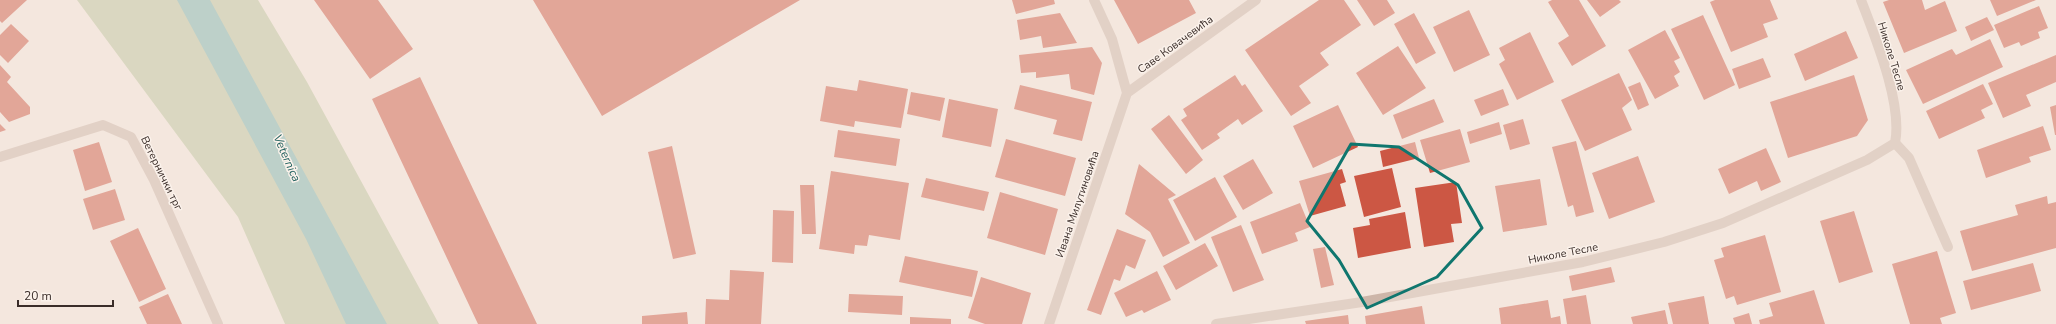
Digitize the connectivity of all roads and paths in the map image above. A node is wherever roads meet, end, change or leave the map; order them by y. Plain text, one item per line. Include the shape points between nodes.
1 (1094, 0) edge
2 (1256, 0) edge
3 (1861, 0) edge
4 (1127, 93) junction
5 (1895, 143) junction
6 (0, 157) edge
7 (1948, 247) dead end
8 (218, 324) edge
9 (1049, 324) edge
10 (1216, 324) edge

1 - 4 street via 1112,39
2 - 4 street, Саве Ковачевића
3 - 5 street, Николе Тесле via 1883,58 1892,93 1897,132
4 - 9 street, Ивана Милутиновића
5 - 7 street via 1909,158
5 - 10 street, Николе Тесле via 1867,160 1723,222 1664,242 1583,262 1362,302
6 - 8 street, Ветернички трг via 103,125 131,137 154,180

